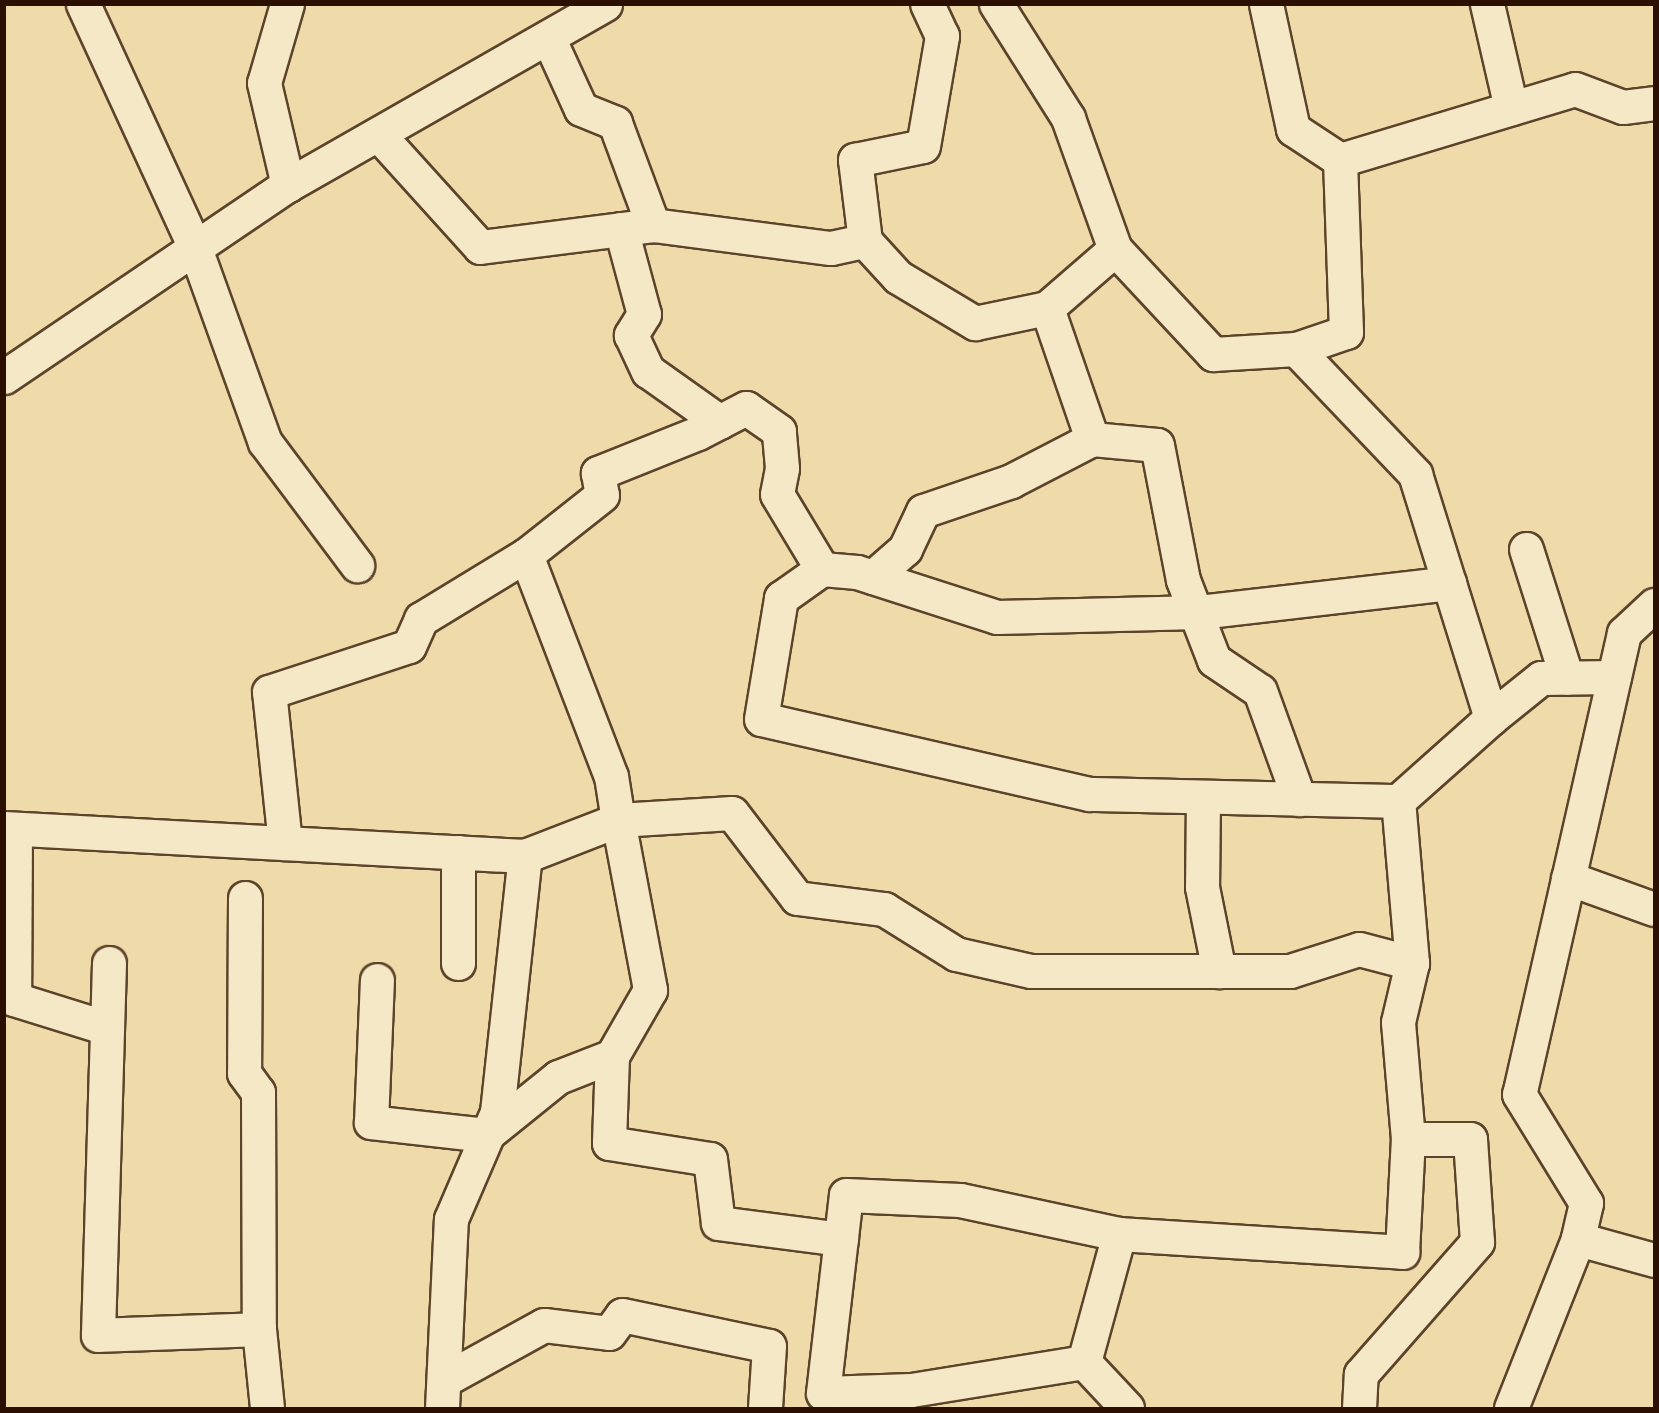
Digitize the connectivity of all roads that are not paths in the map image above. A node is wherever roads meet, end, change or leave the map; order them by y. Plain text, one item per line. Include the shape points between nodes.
1 (83, 4) edge
2 (287, 4) edge
3 (605, 4) edge
4 (927, 4) edge
5 (996, 4) edge
6 (1266, 4) edge
7 (1487, 4) edge
8 (548, 37) junction
9 (1654, 103) edge
10 (1511, 108) junction
11 (378, 134) junction
12 (1340, 160) junction
13 (288, 185) junction
14 (653, 225) junction
15 (621, 229) junction
16 (865, 241) junction
17 (195, 248) junction
18 (1115, 249) junction
19 (1047, 308) junction
20 (1296, 349) junction
21 (4, 377) edge
22 (720, 422) junction
23 (1092, 439) junction
24 (1526, 549) dead end
25 (526, 555) junction
26 (357, 565) dead end
27 (822, 569) junction
28 (873, 577) junction
29 (1449, 583) junction
30 (1654, 605) edge
31 (1195, 612) junction
32 (1614, 677) junction
33 (1567, 678) junction
34 (1491, 718) junction
35 (1203, 797) junction
36 (1299, 799) junction
37 (1398, 801) junction
38 (618, 820) junction
39 (10, 829) edge
40 (285, 843) junction
41 (458, 852) junction
42 (525, 856) junction
43 (1568, 879) junction
44 (245, 898) dead end
45 (1654, 909) edge
46 (109, 963) dead end
47 (458, 963) dead end
48 (1412, 963) junction
49 (1219, 971) junction
50 (377, 980) dead end
51 (107, 1028) junction
52 (612, 1056) junction
53 (486, 1135) junction
54 (1408, 1139) junction
55 (1119, 1234) junction
56 (841, 1239) junction
57 (1578, 1239) junction
58 (1654, 1260) edge
59 (259, 1329) junction
60 (1084, 1362) junction
61 (443, 1394) edge
62 (909, 1399) edge
63 (267, 1408) edge
64 (765, 1408) edge
65 (1127, 1408) edge
66 (1359, 1408) edge
67 (1511, 1408) edge

1 - 17 street
2 - 13 street via 264,82
3 - 8 street
4 - 16 street via 942,36 923,146 855,160
5 - 18 street via 1068,118
6 - 12 street via 1293,129
7 - 10 street
8 - 11 street
8 - 14 street via 580,109 615,123
9 - 10 street via 1623,107 1575,89
10 - 12 street
11 - 13 street
11 - 15 street via 480,247
12 - 20 street via 1346,332
13 - 17 street
14 - 15 street
14 - 16 street via 831,248
15 - 22 street via 644,314 631,334 648,371
16 - 19 street via 898,277 975,323
17 - 21 street
17 - 26 street via 265,442
18 - 19 street
18 - 20 street via 1213,354
19 - 23 street
20 - 29 street via 1415,474
22 - 25 street via 597,473 602,495
22 - 27 street via 746,408 779,431 782,468 777,494
23 - 28 street via 1011,481 923,511 905,549
23 - 31 street via 1157,445 1183,580
24 - 33 street
25 - 38 street via 611,777
25 - 40 street via 422,619 409,646 269,692
27 - 28 street
27 - 35 street via 781,598 761,719 1089,794
28 - 31 street via 997,616
29 - 31 street
29 - 34 street
30 - 32 street via 1624,633
31 - 36 street via 1214,660 1260,691
32 - 33 street
32 - 43 street
33 - 34 street via 1541,678
34 - 37 street
35 - 36 street
35 - 49 street via 1202,887
36 - 37 street
37 - 48 street
38 - 42 street
38 - 49 street via 732,813 796,898 884,909 956,954 1031,971
38 - 52 street via 650,990
39 - 40 street
39 - 51 street via 14,999
40 - 41 street
41 - 42 street
41 - 47 street
42 - 53 street via 496,1112
43 - 45 street
43 - 57 street via 1519,1094 1586,1203
44 - 59 street via 244,1073 258,1092
46 - 51 street
48 - 49 street via 1359,949 1290,971
48 - 54 street via 1398,1022
50 - 53 street via 370,1122
51 - 59 street via 98,1335
52 - 53 street via 558,1077
52 - 56 street via 609,1143 710,1159 718,1223
53 - 61 street via 451,1219
54 - 55 street via 1402,1252
54 - 66 street via 1470,1139 1477,1242 1361,1374
55 - 56 street via 960,1200 846,1195
55 - 60 street
56 - 62 street via 823,1393
57 - 58 street
57 - 67 street
59 - 63 street
60 - 62 street
60 - 65 street
61 - 64 street via 544,1325 609,1333 621,1315 769,1346

